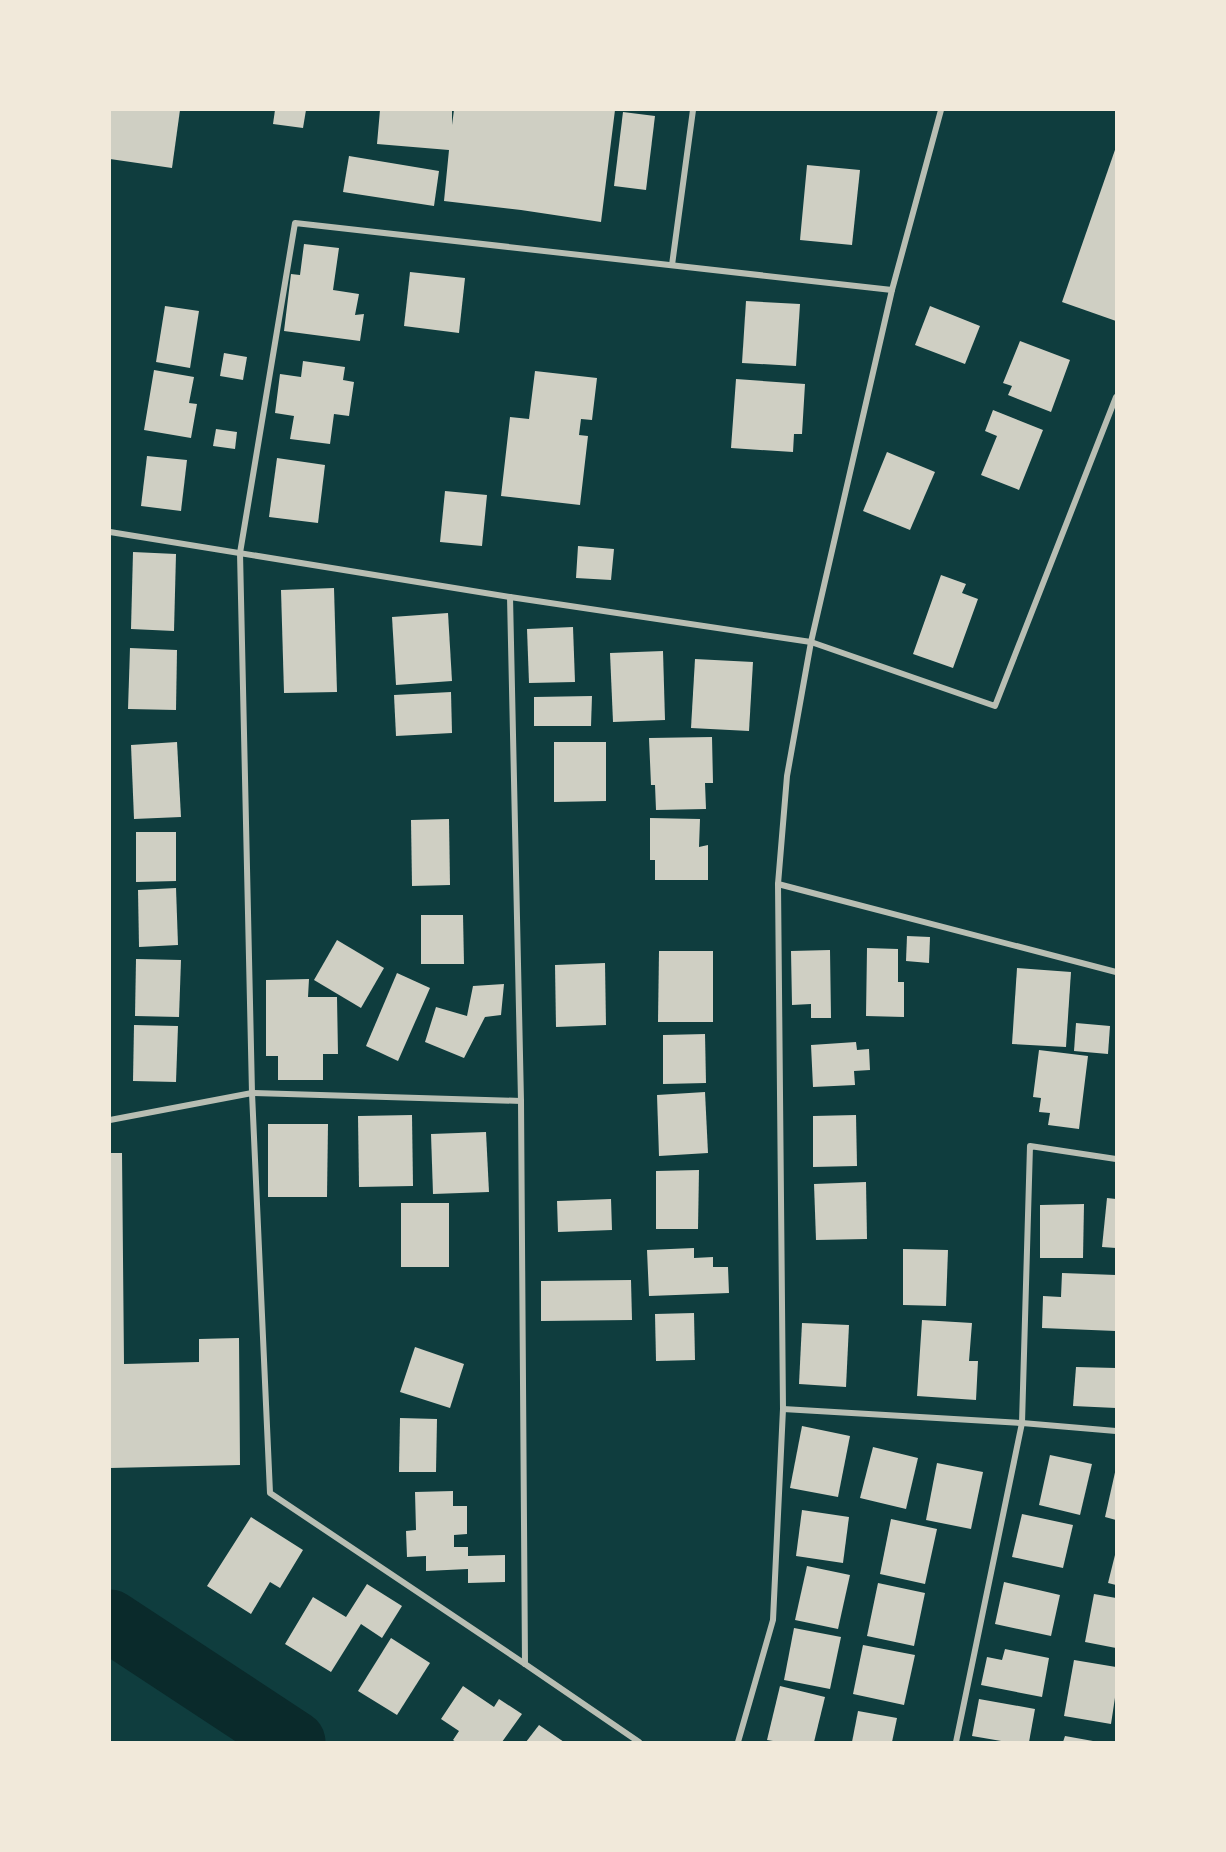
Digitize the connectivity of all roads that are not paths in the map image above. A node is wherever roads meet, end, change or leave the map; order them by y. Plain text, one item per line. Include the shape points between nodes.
1 (693, 110) edge
2 (941, 110) edge
3 (672, 265) junction
4 (892, 290) junction
5 (1116, 397) edge
6 (110, 532) edge
7 (240, 553) junction
8 (510, 597) junction
9 (812, 642) junction
10 (778, 884) junction
11 (1116, 972) edge
12 (252, 1093) junction
13 (521, 1101) junction
14 (110, 1120) edge
15 (1116, 1159) edge
16 (783, 1409) junction
17 (1022, 1423) junction
18 (1116, 1431) edge
19 (525, 1664) junction
20 (639, 1743) edge
21 (738, 1743) edge
22 (956, 1743) edge

1 - 3 street
2 - 4 street
3 - 4 street
3 - 7 street via 296,223
4 - 9 street
5 - 9 street via 994,706
6 - 7 street
7 - 8 street
7 - 12 street
8 - 9 street
8 - 13 street
9 - 10 street via 787,776
10 - 11 street
10 - 16 street
12 - 13 street
12 - 14 street
12 - 19 street via 270,1493
13 - 19 street
15 - 17 street via 1030,1146
16 - 17 street
16 - 21 street via 772,1620
17 - 18 street
17 - 22 street
19 - 20 street

